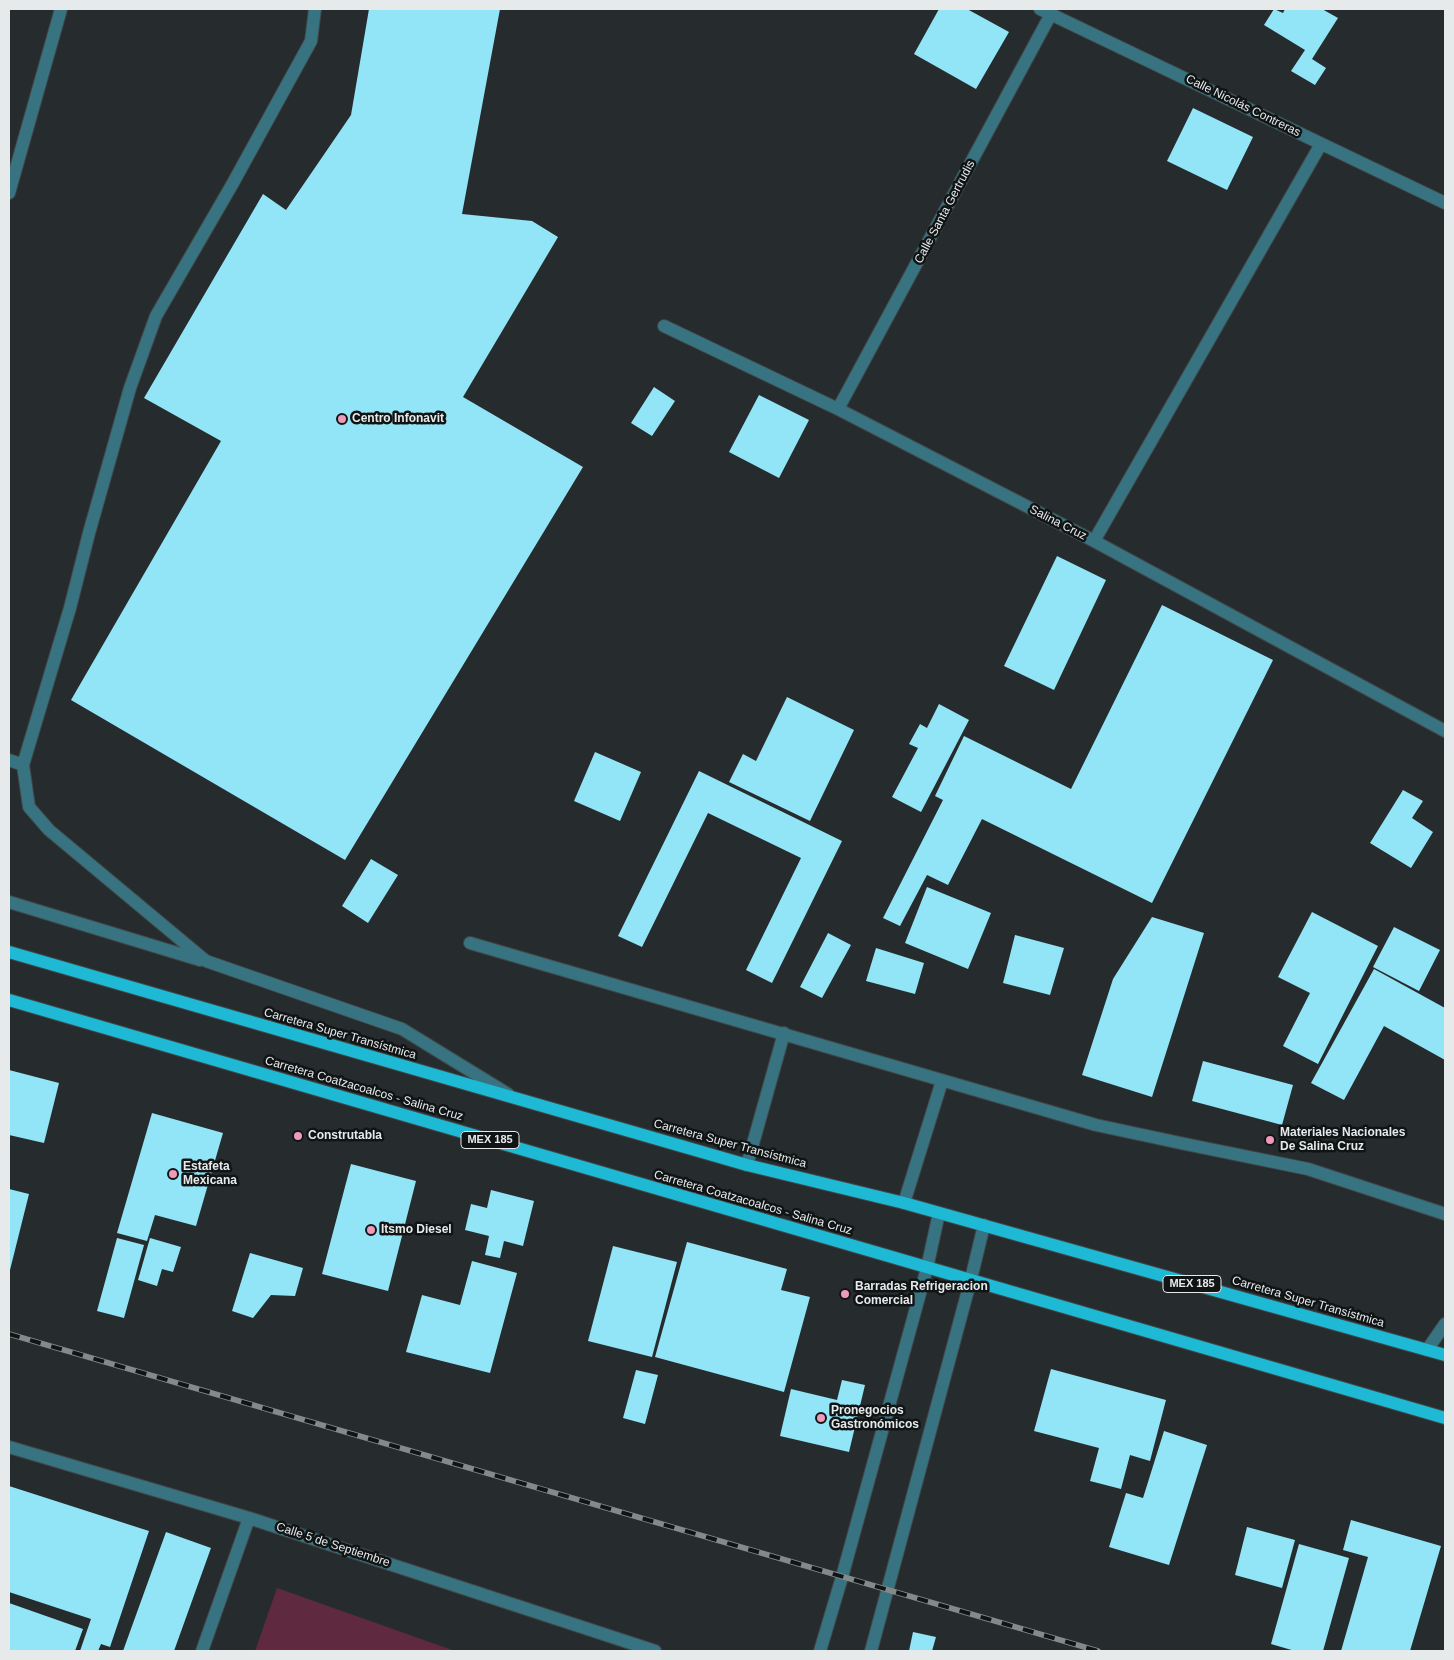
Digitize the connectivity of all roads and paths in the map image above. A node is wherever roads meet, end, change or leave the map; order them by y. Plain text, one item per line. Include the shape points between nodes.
1 (61, 9) edge
2 (315, 9) edge
3 (1046, 11) edge
4 (1321, 144) junction
5 (9, 192) edge
6 (1445, 203) edge
7 (664, 326) dead end
8 (838, 409) junction
9 (1094, 541) junction
10 (1445, 731) edge
11 (9, 760) edge
12 (23, 764) junction
13 (9, 902) edge
14 (470, 944) dead end
15 (9, 952) edge
16 (206, 962) junction
17 (9, 1000) edge
18 (784, 1034) junction
19 (942, 1081) junction
20 (515, 1098) junction
21 (746, 1165) junction
22 (904, 1203) junction
23 (940, 1213) junction
24 (1445, 1214) edge
25 (984, 1226) junction
26 (927, 1268) junction
27 (971, 1279) junction
28 (1445, 1324) edge
29 (1427, 1350) junction
30 (1445, 1356) edge
31 (1445, 1418) edge
32 (9, 1447) edge
33 (249, 1518) junction
34 (202, 1651) edge
35 (655, 1651) edge
36 (820, 1651) edge
37 (870, 1651) edge

1 - 5 street
2 - 12 street via 311,41 156,316 130,388 70,608
3 - 4 street, Calle Nicolás Contreras
3 - 8 street, Calle Santa Gertrudis
4 - 6 street, Calle Nicolás Contreras
4 - 9 street
7 - 8 street, Salina Cruz
8 - 9 street, Salina Cruz
9 - 10 street, Salina Cruz
11 - 12 street
12 - 16 street via 29,808 49,830
13 - 16 street
14 - 18 street
15 - 20 main road, Carretera Super Transístmica / MEX 185
16 - 20 street via 402,1029
17 - 26 main road, Carretera Coatzacoalcos - Salina Cruz / MEX 185
18 - 19 street
18 - 21 street
19 - 22 street
19 - 24 street via 1096,1125 1308,1169
20 - 21 main road, Carretera Super Transístmica / MEX 185
21 - 22 main road, Carretera Super Transístmica / MEX 185
22 - 23 main road, Carretera Super Transístmica / MEX 185
23 - 25 main road, Carretera Super Transístmica / MEX 185
23 - 26 street
25 - 27 street
25 - 29 main road, Carretera Super Transístmica / MEX 185
26 - 27 main road, Carretera Coatzacoalcos - Salina Cruz / MEX 185
26 - 36 street
27 - 31 main road, MEX 185
27 - 37 street
28 - 29 street
29 - 30 main road, Carretera Super Transístmica / MEX 185
32 - 33 street, Calle 5 de Septiembre
33 - 34 street
33 - 35 street, Calle 5 de Septiembre

